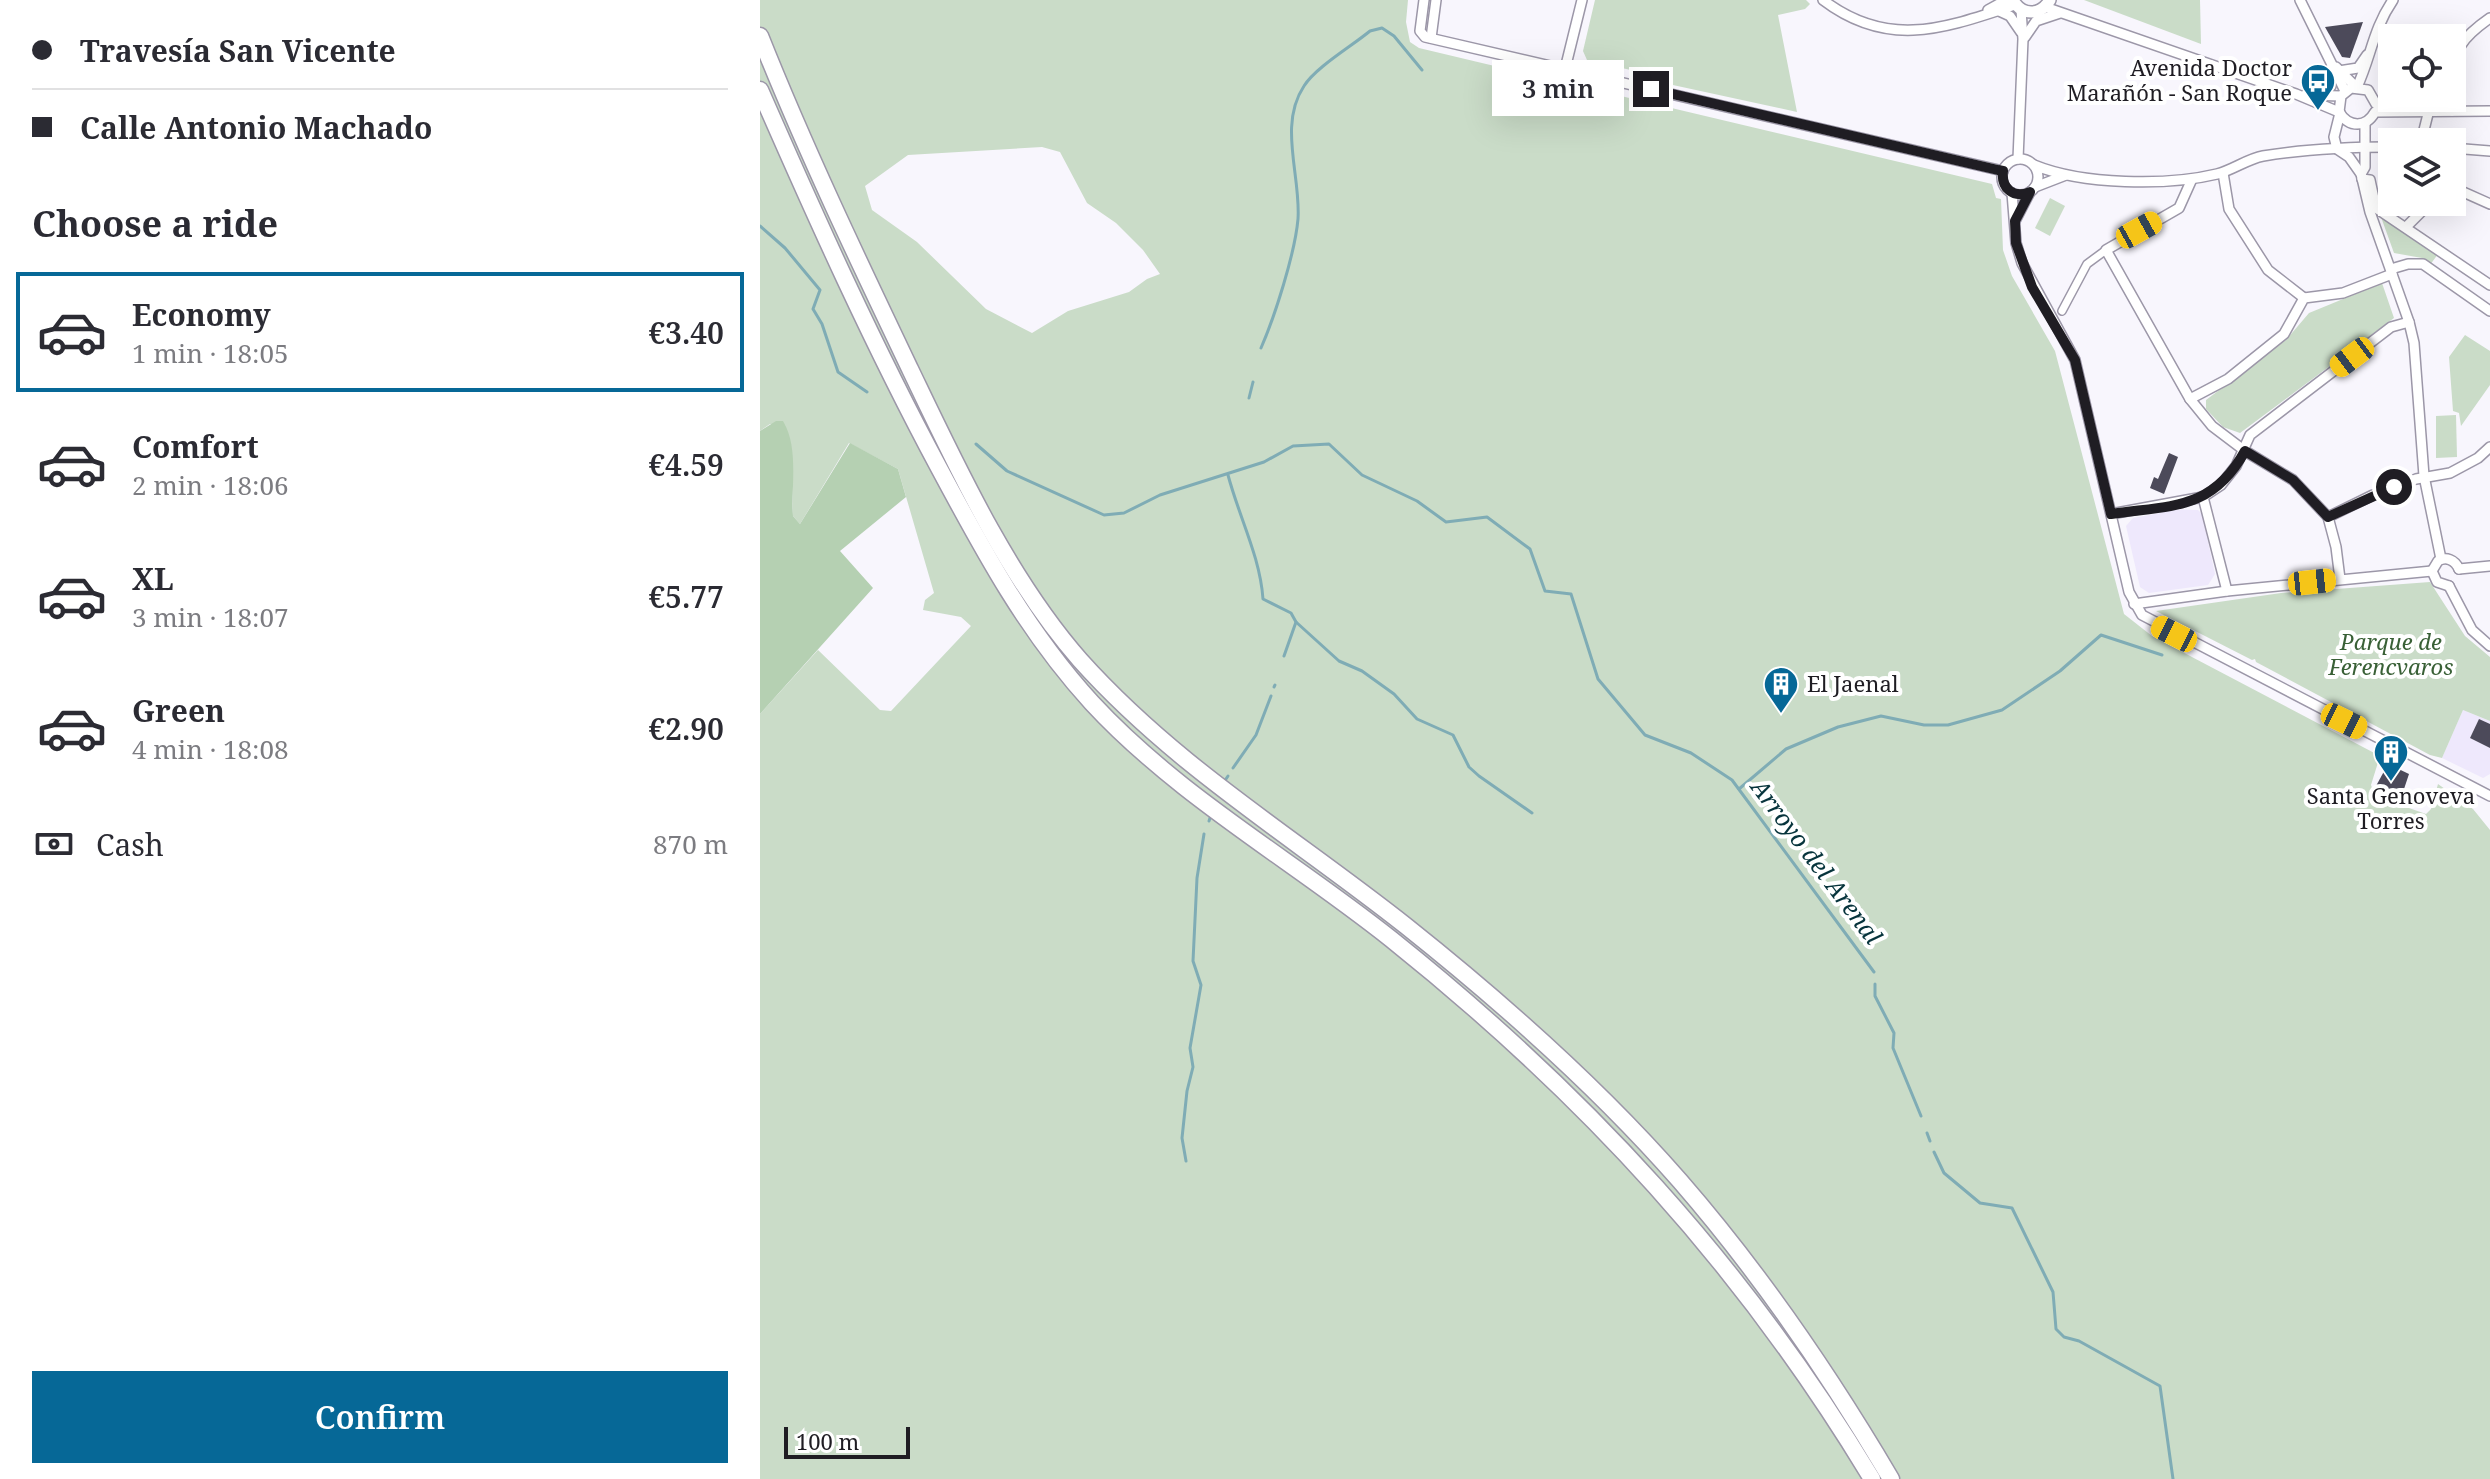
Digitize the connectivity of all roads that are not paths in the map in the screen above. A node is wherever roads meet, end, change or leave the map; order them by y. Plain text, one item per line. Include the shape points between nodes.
1 (1424, 0) edge
2 (1436, 0) edge
3 (1582, 0) edge
4 (1823, 0) edge
5 (2300, 0) edge
6 (2393, 0) edge
7 (2049, 2) edge
8 (2010, 5) edge
9 (2063, 12) junction
10 (2490, 18) edge
11 (1432, 27) junction
12 (1421, 29) junction
13 (760, 36) edge
14 (2466, 36) edge
15 (1431, 38) junction
16 (2023, 39) junction
17 (2367, 55) junction
18 (2329, 61) junction
19 (1565, 69) junction
20 (2339, 71) junction
21 (2357, 87) junction
22 (760, 90) edge
23 (2296, 94) junction
24 (2343, 94) junction
25 (2323, 96) junction
26 (2376, 108) joint
27 (2466, 111) edge
28 (2490, 111) edge
29 (2340, 113) junction
30 (2365, 123) junction
31 (2365, 147) junction
32 (2378, 147) edge
33 (2337, 149) junction
34 (2466, 149) edge
35 (2490, 151) edge
36 (2018, 159) junction
37 (2034, 165) junction
38 (2003, 171) junction
39 (2223, 173) junction
40 (2069, 174) junction
41 (2362, 176) junction
42 (2192, 179) junction
43 (2033, 190) junction
44 (2012, 193) junction
45 (2466, 193) edge
46 (2490, 204) edge
47 (2417, 216) edge
48 (2015, 221) junction
49 (2406, 227) junction
50 (2106, 250) junction
51 (2392, 272) junction
52 (2490, 285) edge
53 (2304, 298) junction
54 (2062, 311) dead end
55 (2490, 311) edge
56 (2409, 322) junction
57 (2190, 399) junction
58 (2490, 447) edge
59 (2245, 451) junction
60 (2424, 476) junction
61 (2203, 497) junction
62 (2111, 514) junction
63 (2328, 517) junction
64 (2441, 559) junction
65 (2490, 566) edge
66 (2459, 569) junction
67 (2432, 571) junction
68 (2340, 579) junction
69 (2449, 586) junction
70 (2227, 591) junction
71 (2134, 604) junction
72 (2490, 646) edge
73 (2489, 793) edge
74 (1872, 1479) edge
75 (1891, 1479) edge

1 - 12 street
2 - 11 street
3 - 19 street
4 - 8 street via 1857,21 1884,28 1943,29
5 - 18 street
6 - 17 street
7 - 8 street
7 - 9 street
8 - 16 street
8 - 16 street
9 - 16 street via 2042,17
9 - 23 street
10 - 14 street
11 - 12 street
11 - 15 street
12 - 15 street
13 - 75 highway via 941,433 1016,571 1077,656 1150,731 1239,805 1403,924 1596,1091 1679,1179 1741,1256 1848,1407
15 - 19 street
16 - 36 street
17 - 20 street via 2358,68
17 - 21 street
18 - 20 street
18 - 24 street
18 - 25 street via 2333,76
19 - 38 street
20 - 21 street
21 - 24 street
21 - 26 street via 2372,94
22 - 74 highway via 854,300 933,456 999,580 1062,668 1138,747 1388,937 1493,1023 1583,1107 1727,1270
23 - 25 street
23 - 29 street
24 - 25 street
24 - 29 street
26 - 30 street
27 - 28 street
29 - 30 street via 2353,124
29 - 33 street
30 - 31 street
31 - 32 street
31 - 33 street
31 - 41 street
33 - 39 street via 2259,157
33 - 41 street
34 - 35 street
36 - 37 street
36 - 38 street
37 - 40 street
37 - 43 street via 2039,177
38 - 44 street via 2004,185
39 - 42 street
39 - 53 street via 2229,209 2268,270
40 - 42 street via 2142,182
40 - 43 street
41 - 49 street via 2370,180 2376,208
41 - 51 street
42 - 50 street via 2179,208
43 - 44 street
43 - 48 street
44 - 48 street
45 - 46 street
47 - 49 street
48 - 62 street via 2022,263 2075,360
49 - 52 street
50 - 54 street via 2087,264
50 - 57 street
51 - 53 street via 2343,293
51 - 55 street via 2423,264
51 - 56 street
53 - 57 street via 2284,334 2228,379
56 - 59 street via 2391,327 2250,435
56 - 60 street
57 - 59 street via 2212,426
58 - 60 street via 2450,473
59 - 61 street via 2221,485
59 - 63 street via 2293,480
60 - 63 street
60 - 64 street
61 - 62 street
61 - 70 street
62 - 71 street
63 - 68 street
64 - 66 street via 2454,561
64 - 67 street
65 - 66 street
66 - 69 street
67 - 68 street
67 - 69 street via 2437,582
68 - 70 street
69 - 72 street via 2472,630
70 - 71 street
71 - 73 street via 2155,624

